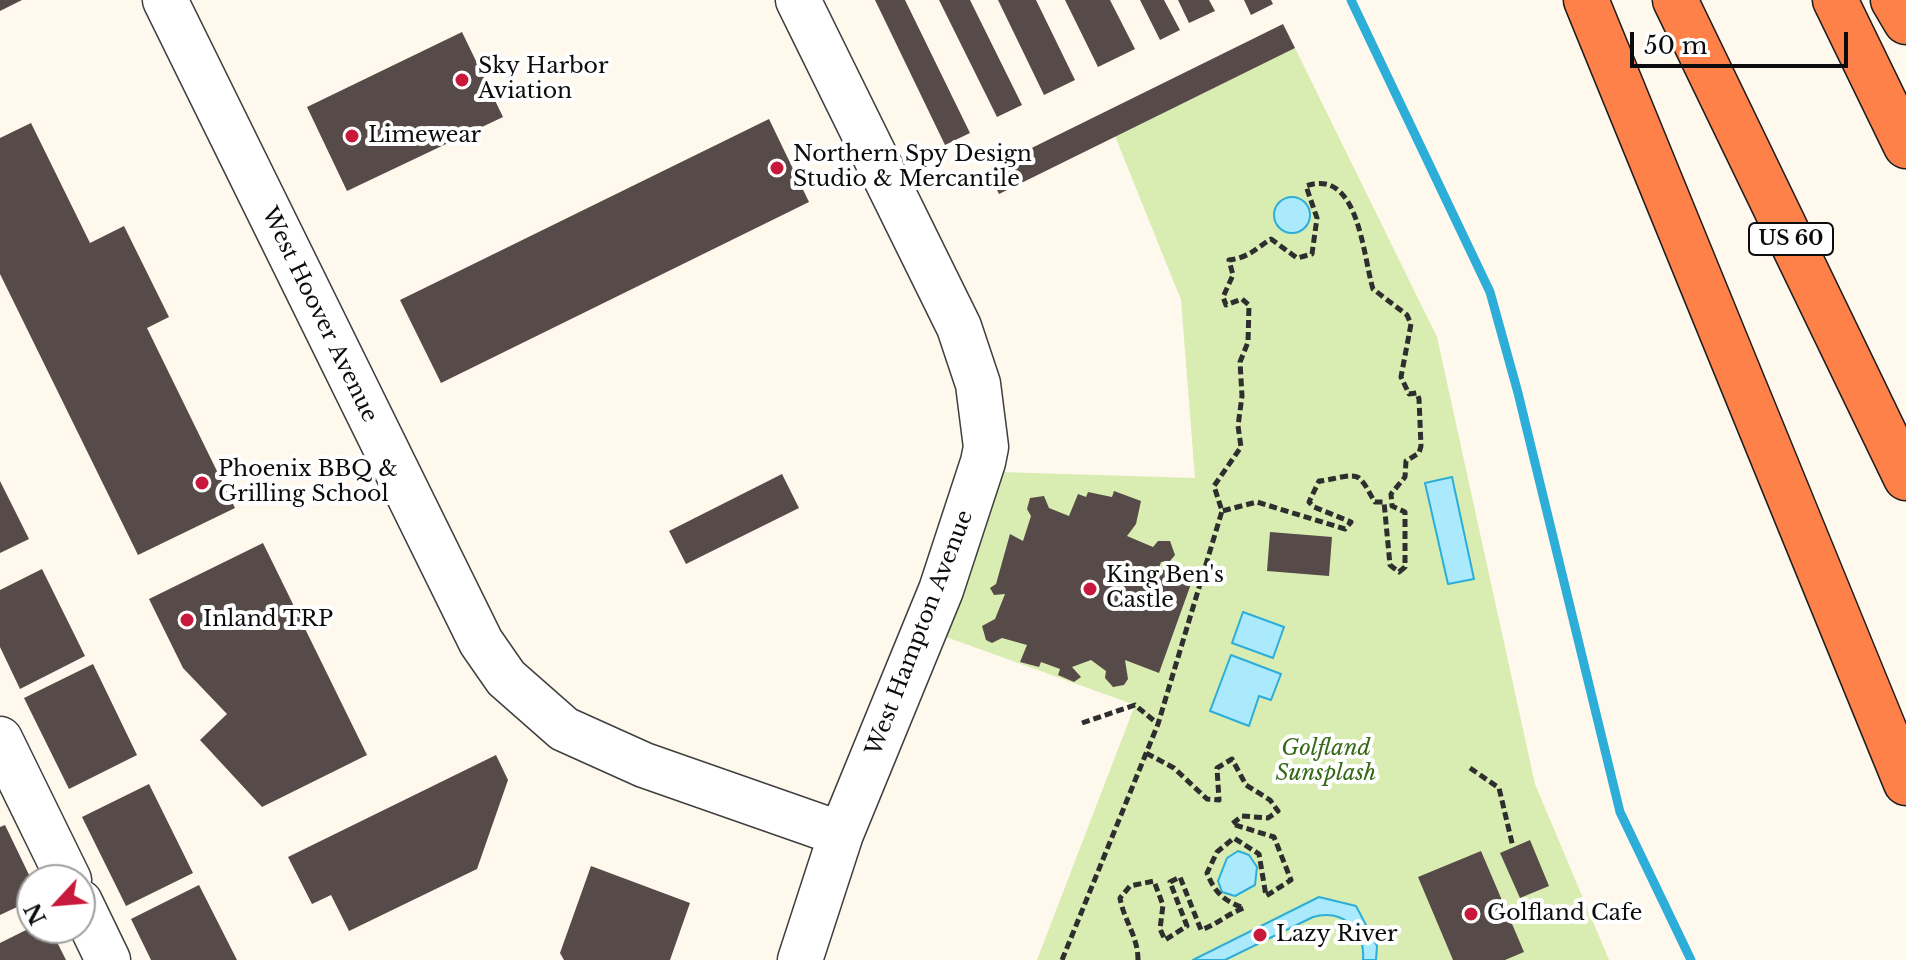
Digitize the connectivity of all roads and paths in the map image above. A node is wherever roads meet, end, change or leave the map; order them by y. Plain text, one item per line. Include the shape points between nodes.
1 (165, 0) edge
2 (798, 0) edge
3 (1586, 0) edge
4 (1675, 0) edge
5 (1835, 0) edge
6 (1893, 0) edge
7 (1906, 22) edge
8 (1906, 146) edge
9 (1906, 478) edge
10 (1222, 511) junction
11 (1082, 723) dead end
12 (1158, 724) junction
13 (1146, 753) junction
14 (6, 766) edge
15 (1470, 768) dead end
16 (1906, 783) edge
17 (841, 834) junction
18 (1513, 847) dead end
19 (60, 864) edge
20 (96, 935) edge
21 (108, 960) edge
22 (800, 960) edge
23 (1062, 960) edge
24 (1138, 960) edge

1 - 17 street, West Hoover Avenue via 481,642 506,678 564,729 644,765
2 - 17 street, West Hampton Avenue via 959,327 978,384 986,447 941,590
3 - 16 highway
4 - 9 highway, US 60
5 - 8 highway
6 - 7 highway
10 - 10 path via 1257,502 1345,529 1351,522 1309,502 1319,481 1359,477 1375,502 1384,502 1390,565 1399,572 1405,567 1405,512 1392,506 1391,494 1405,477 1406,461 1421,446 1419,399 1417,393 1409,394 1401,377 1411,324 1373,289 1363,236 1342,191 1334,186 1306,186 1317,218 1312,254 1297,258 1271,239 1259,251 1229,260 1233,275 1223,297 1226,305 1242,299 1249,305 1248,342 1240,362 1241,447 1214,486
10 - 12 path
11 - 12 path via 1135,705
12 - 13 path
13 - 23 path
13 - 24 path via 1174,768 1207,799 1219,800 1217,768 1232,759 1246,785 1278,811 1268,818 1242,816 1232,824 1274,837 1291,880 1266,896 1259,854 1234,838 1217,852 1207,873 1214,891 1244,908 1201,930 1180,877 1170,882 1187,926 1165,940 1160,929 1163,905 1154,881 1130,886 1120,898 1123,916 1138,940
14 - 19 street
15 - 18 path via 1499,788
17 - 22 street, West Hampton Avenue
20 - 21 street

